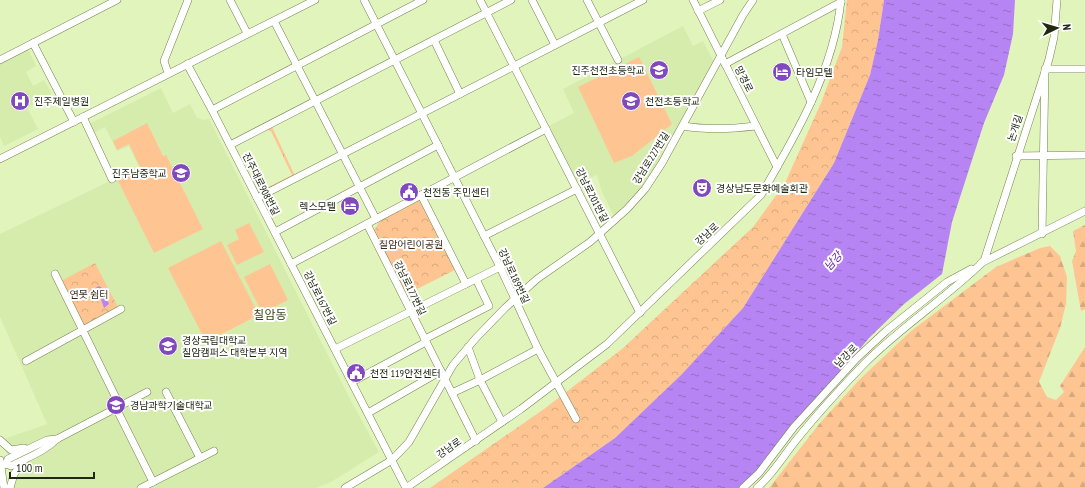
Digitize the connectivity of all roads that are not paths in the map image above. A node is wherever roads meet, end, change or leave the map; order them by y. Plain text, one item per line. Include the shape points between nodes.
1 (117, 0) edge
2 (188, 0) edge
3 (230, 0) edge
4 (316, 0) edge
5 (364, 0) edge
6 (423, 0) edge
7 (480, 0) edge
8 (510, 0) edge
9 (532, 0) edge
10 (587, 0) edge
11 (693, 0) edge
12 (720, 0) edge
13 (753, 0) edge
14 (1057, 0) edge
15 (639, 1) edge
16 (841, 1) edge
17 (698, 11) junction
18 (487, 13) junction
19 (274, 21) junction
20 (599, 23) junction
21 (377, 24) junction
22 (247, 33) junction
23 (782, 34) junction
24 (434, 40) junction
25 (33, 43) junction
26 (555, 45) junction
27 (721, 56) junction
28 (0, 60) edge
29 (395, 60) junction
30 (618, 60) dead end
31 (186, 64) junction
32 (725, 64) junction
33 (297, 66) junction
34 (514, 66) junction
35 (1045, 69) junction
36 (1085, 69) edge
37 (168, 73) junction
38 (460, 94) junction
39 (315, 101) junction
40 (811, 102) junction
41 (212, 110) junction
42 (422, 113) junction
43 (83, 117) junction
44 (74, 122) junction
45 (683, 126) junction
46 (756, 126) junction
47 (546, 129) junction
48 (230, 145) junction
49 (438, 145) junction
50 (342, 154) junction
51 (1085, 155) edge
52 (1016, 156) junction
53 (1043, 156) junction
54 (0, 159) edge
55 (777, 167) junction
56 (454, 178) junction
57 (112, 179) dead end
58 (359, 187) junction
59 (577, 189) junction
60 (421, 195) junction
61 (257, 198) junction
62 (1085, 211) edge
63 (376, 219) junction
64 (367, 224) junction
65 (275, 232) junction
66 (600, 233) junction
67 (1042, 234) junction
68 (484, 236) junction
69 (984, 261) junction
70 (291, 264) junction
71 (500, 267) junction
72 (55, 274) dead end
73 (476, 279) junction
74 (466, 284) junction
75 (514, 300) junction
76 (121, 309) dead end
77 (411, 312) junction
78 (640, 313) junction
79 (83, 329) junction
80 (425, 341) junction
81 (468, 347) junction
82 (335, 349) junction
83 (538, 349) junction
84 (26, 361) dead end
85 (441, 371) junction
86 (445, 380) junction
87 (480, 380) junction
88 (352, 382) junction
89 (556, 383) junction
90 (146, 392) dead end
91 (166, 392) dead end
92 (452, 393) junction
93 (118, 407) junction
94 (368, 413) junction
95 (576, 419) dead end
96 (502, 422) junction
97 (0, 440) edge
98 (476, 441) junction
99 (36, 450) junction
100 (214, 451) dead end
101 (200, 458) junction
102 (392, 460) junction
103 (2, 463) edge
104 (153, 482) junction
105 (4, 488) edge
106 (10, 488) edge
107 (141, 488) edge
108 (344, 488) edge
109 (406, 488) edge
110 (743, 488) edge
111 (757, 488) edge

1 - 25 street
2 - 37 street via 164,60
3 - 22 street
4 - 19 street
5 - 21 street, 강남로189번길
6 - 21 street
7 - 18 street, 강남로201번길
8 - 18 street, 진주대로908번길
9 - 26 street
10 - 20 street
11 - 17 street, 망경로
12 - 17 street
13 - 27 street, 강남로227번길
14 - 35 street, 논개길 via 1054,37
15 - 20 street
16 - 23 street
16 - 40 street, 강남로 via 836,34
17 - 27 street, 망경로
18 - 24 street, 진주대로908번길
18 - 34 street, 강남로201번길
19 - 22 street
19 - 33 street
20 - 26 street
20 - 30 street
21 - 29 street, 강남로189번길
21 - 33 street
22 - 31 street
23 - 32 street
23 - 40 street
24 - 29 street, 진주대로908번길
24 - 38 street
25 - 28 street
25 - 44 street
26 - 34 street
27 - 32 street, 망경로
27 - 45 street, 강남로227번길
29 - 39 street, 진주대로908번길
29 - 42 street, 강남로189번길
31 - 37 street
31 - 41 street, 진주대로908번길
32 - 46 street, 망경로
33 - 39 street
33 - 41 street
34 - 38 street
34 - 47 street, 강남로201번길
35 - 36 street
35 - 52 street, 논개길
35 - 53 street
37 - 43 street
38 - 42 street
39 - 48 street, 진주대로908번길
39 - 50 street
40 - 55 street, 강남로
41 - 48 street, 진주대로908번길
42 - 49 street, 강남로189번길
42 - 50 street
43 - 44 street
43 - 57 street
44 - 54 street
45 - 46 street, 강남로227번길 via 721,129
45 - 66 street, 강남로227번길 via 645,189
46 - 55 street, 망경로
47 - 56 street
47 - 59 street, 강남로201번길
48 - 61 street, 진주대로908번길
49 - 56 street, 강남로189번길
49 - 58 street, 진주대로908번길
50 - 58 street
50 - 61 street
51 - 53 street
52 - 53 street
52 - 69 street, 논개길
53 - 67 street
55 - 78 street, 강남로 via 761,195
56 - 60 street
56 - 68 street, 강남로189번길
58 - 63 street
58 - 65 street, 진주대로908번길
59 - 66 street, 강남로201번길
59 - 68 street
60 - 63 street
60 - 74 street
61 - 65 street, 진주대로908번길
62 - 67 street, 남강로
63 - 64 street
64 - 70 street, 강남로167번길
64 - 77 street, 강남로177번길
65 - 70 street, 진주대로908번길
66 - 75 street, 강남로227번길 via 537,279
66 - 78 street, 강남로201번길
67 - 69 street, 남강로
68 - 71 street, 강남로189번길
69 - 110 street, 남강로 via 947,282 857,358
69 - 111 street, 남강로 via 864,364
70 - 82 street, 강남로167번길
71 - 73 street
71 - 75 street, 강남로189번길
72 - 79 street
73 - 74 street
73 - 80 street via 489,306
74 - 77 street
75 - 81 street, 강남로227번길
75 - 83 street, 강남로189번길
76 - 79 street
77 - 80 street, 강남로177번길
77 - 82 street
78 - 89 street, 강남로 via 607,344
79 - 84 street
79 - 93 street
80 - 85 street, 강남로177번길
80 - 88 street
81 - 86 street, 강남로227번길 via 453,364
81 - 87 street
82 - 88 street, 강남로167번길
83 - 87 street
83 - 89 street, 강남로189번길
85 - 86 street, 강남로177번길
85 - 94 street
86 - 92 street, 강남로177번길
86 - 102 street, 강남로227번길 via 409,442
87 - 92 street
87 - 96 street
88 - 94 street, 강남로167번길
89 - 95 street, 강남로189번길
89 - 96 street, 강남로
90 - 93 street
91 - 101 street
92 - 98 street, 강남로177번길
93 - 99 street via 57,439 49,446
93 - 104 street
94 - 102 street, 강남로167번길
96 - 98 street, 강남로
97 - 99 street via 11,450
98 - 109 street, 강남로
99 - 103 street via 11,466
99 - 106 street via 17,468
100 - 101 street
101 - 104 street
102 - 108 street, 강남로227번길
102 - 109 street, 강남로167번길
103 - 105 street
104 - 107 street

